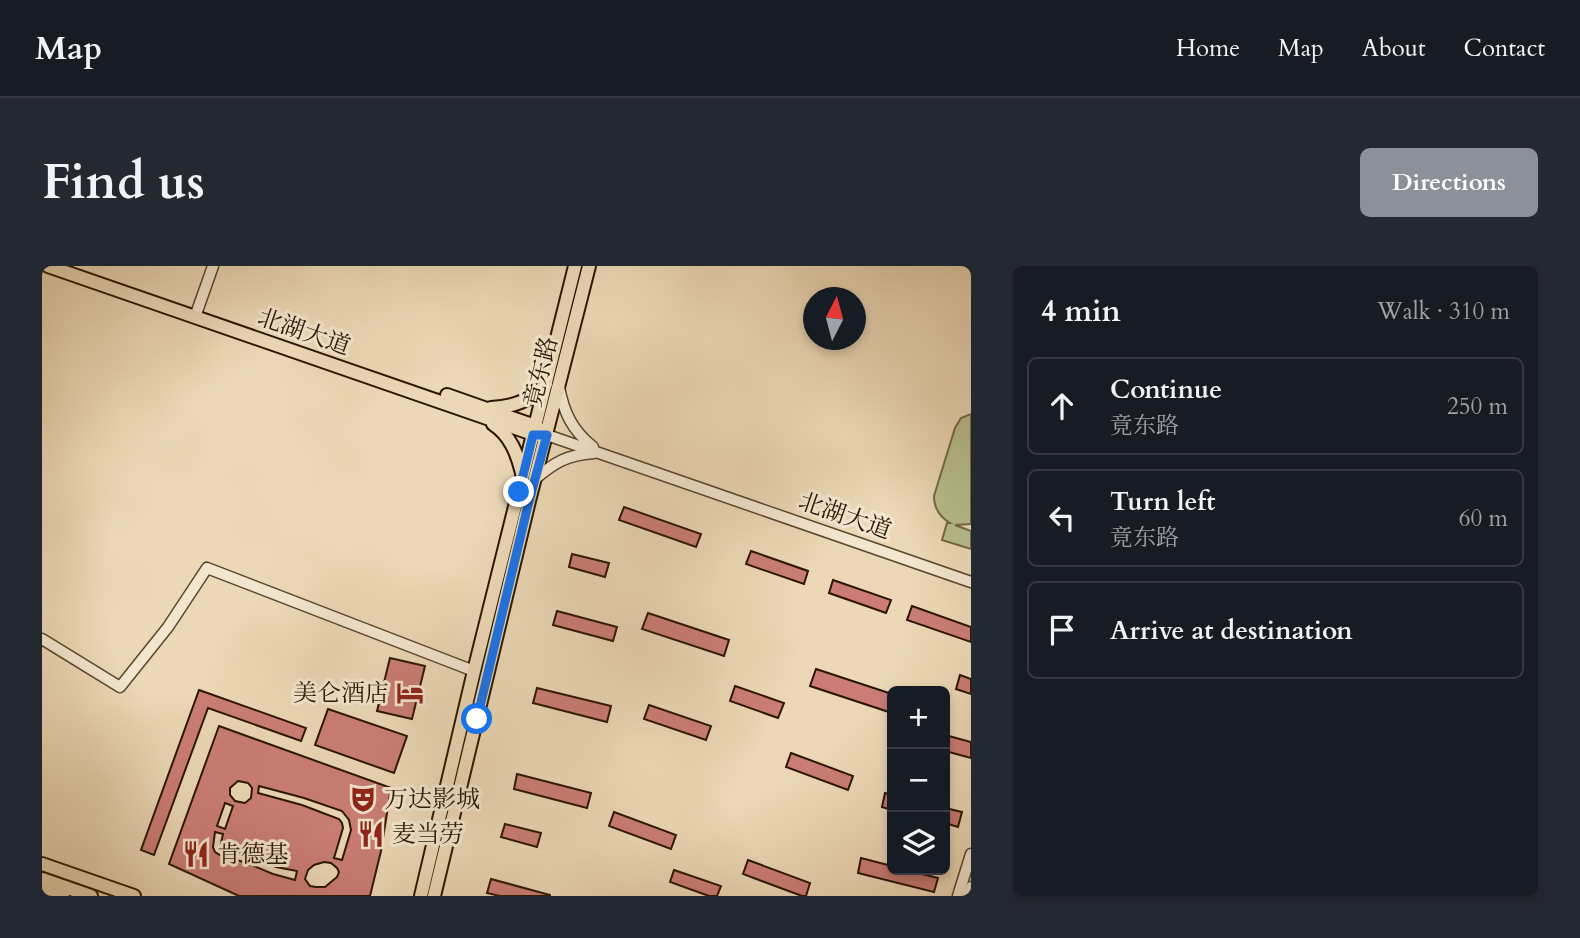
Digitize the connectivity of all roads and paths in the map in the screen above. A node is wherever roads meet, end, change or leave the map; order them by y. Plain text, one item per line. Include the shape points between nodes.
1 (48, 266) edge
2 (73, 266) edge
3 (213, 266) edge
4 (575, 266) edge
5 (589, 266) edge
6 (197, 313) junction
7 (546, 384) junction
8 (559, 387) junction
9 (479, 411) junction
10 (534, 430) junction
11 (547, 435) junction
12 (600, 453) junction
13 (529, 478) junction
14 (971, 582) edge
15 (42, 639) edge
16 (474, 671) junction
17 (971, 854) edge
18 (42, 864) edge
19 (42, 879) edge
20 (971, 887) edge
21 (42, 889) edge
22 (63, 896) edge
23 (91, 896) edge
24 (134, 896) edge
25 (421, 896) edge
26 (434, 896) edge
27 (958, 896) edge
28 (968, 896) edge

1 - 6 main road, 北湖大道
2 - 6 main road, 北湖大道
3 - 6 street
4 - 7 main road, 竟东路
5 - 8 main road, 竟东路
6 - 9 main road, 北湖大道
7 - 9 main road via 529,399
7 - 10 main road, 竟东路
8 - 11 main road, 竟东路
8 - 12 street via 574,428
9 - 10 main road, 北湖大道
9 - 13 main road via 508,437
10 - 11 main road, 北湖大道
10 - 13 main road, 竟东路
11 - 12 street, 北湖大道
11 - 13 main road, 竟东路
12 - 13 street via 577,454
12 - 14 street, 北湖大道
13 - 16 main road, 竟东路
13 - 26 main road, 竟东路
15 - 16 street via 120,687 207,568
16 - 25 main road, 竟东路
17 - 27 street
18 - 24 main road
19 - 23 main road
20 - 28 street
21 - 22 main road

